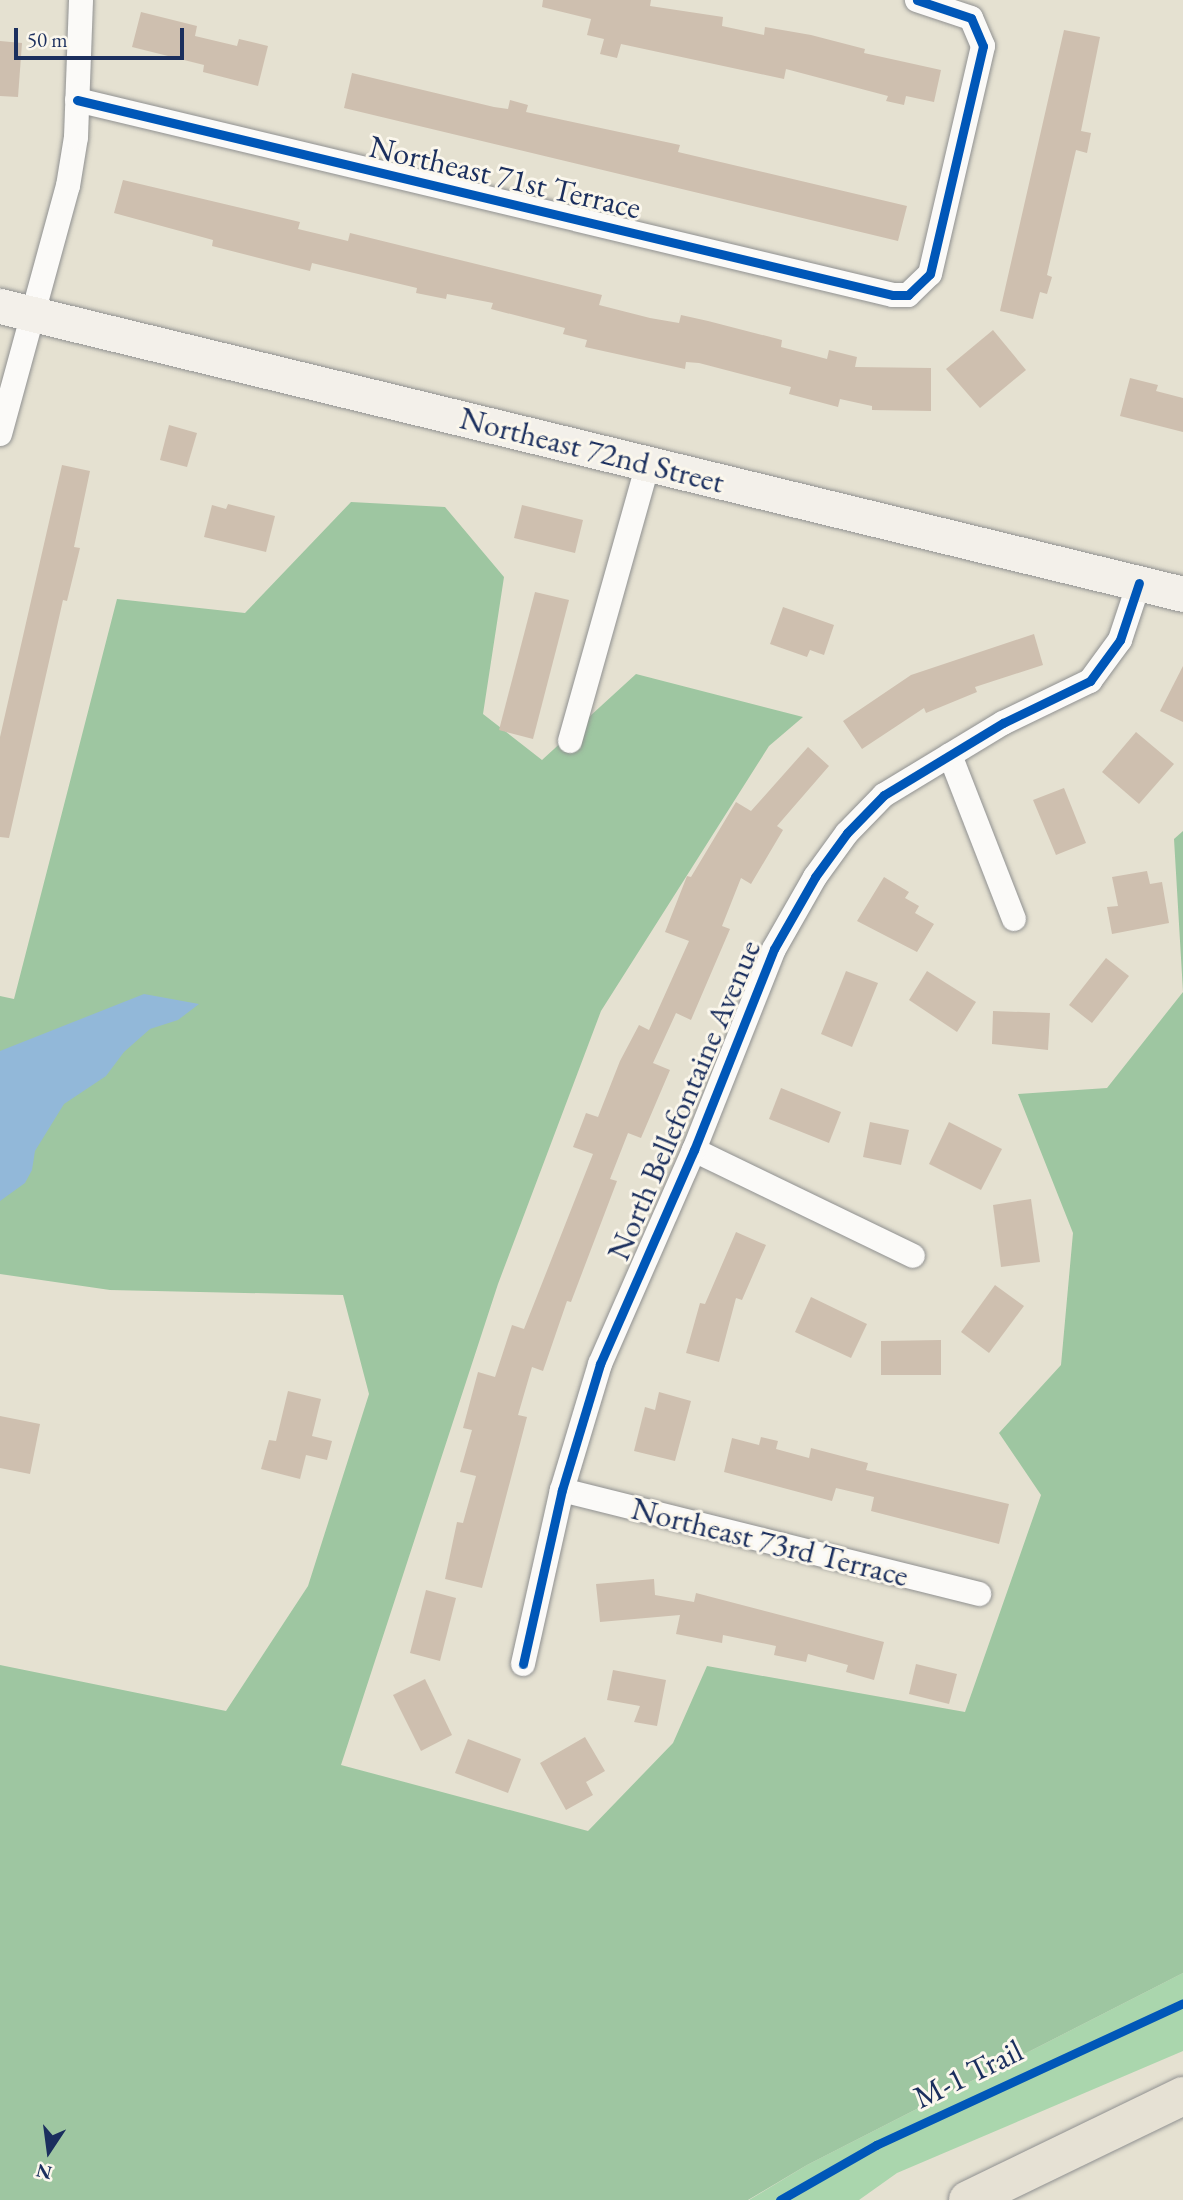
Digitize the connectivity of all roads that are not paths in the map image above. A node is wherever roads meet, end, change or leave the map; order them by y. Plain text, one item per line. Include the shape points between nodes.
1 (81, 0) edge
2 (917, 0) edge
3 (77, 100) junction
4 (17, 310) edge
5 (0, 434) edge
6 (648, 464) junction
7 (1139, 583) junction
8 (1183, 594) edge
9 (570, 741) dead end
10 (950, 755) junction
11 (1014, 919) dead end
12 (694, 1150) junction
13 (914, 1256) dead end
14 (562, 1490) junction
15 (979, 1594) dead end
16 (523, 1664) dead end
17 (1183, 2096) edge
18 (968, 2200) edge

1 - 3 street
2 - 3 street, Northeast 71st Terrace via 971,18 983,46 930,274 908,295
3 - 4 street via 68,186
4 - 5 street
4 - 6 main road, Northeast 72nd Street
6 - 7 main road, Northeast 72nd Street
6 - 9 street
7 - 8 main road, Northeast 72nd Street
7 - 10 street, North Bellefontaine Avenue via 1120,640 1090,681 1048,698
10 - 11 street
10 - 12 street, North Bellefontaine Avenue via 884,794 847,833 815,877 774,949
12 - 13 street
12 - 14 street, North Bellefontaine Avenue via 600,1364
14 - 15 street, Northeast 73rd Terrace
14 - 16 street, North Bellefontaine Avenue
17 - 18 main road

